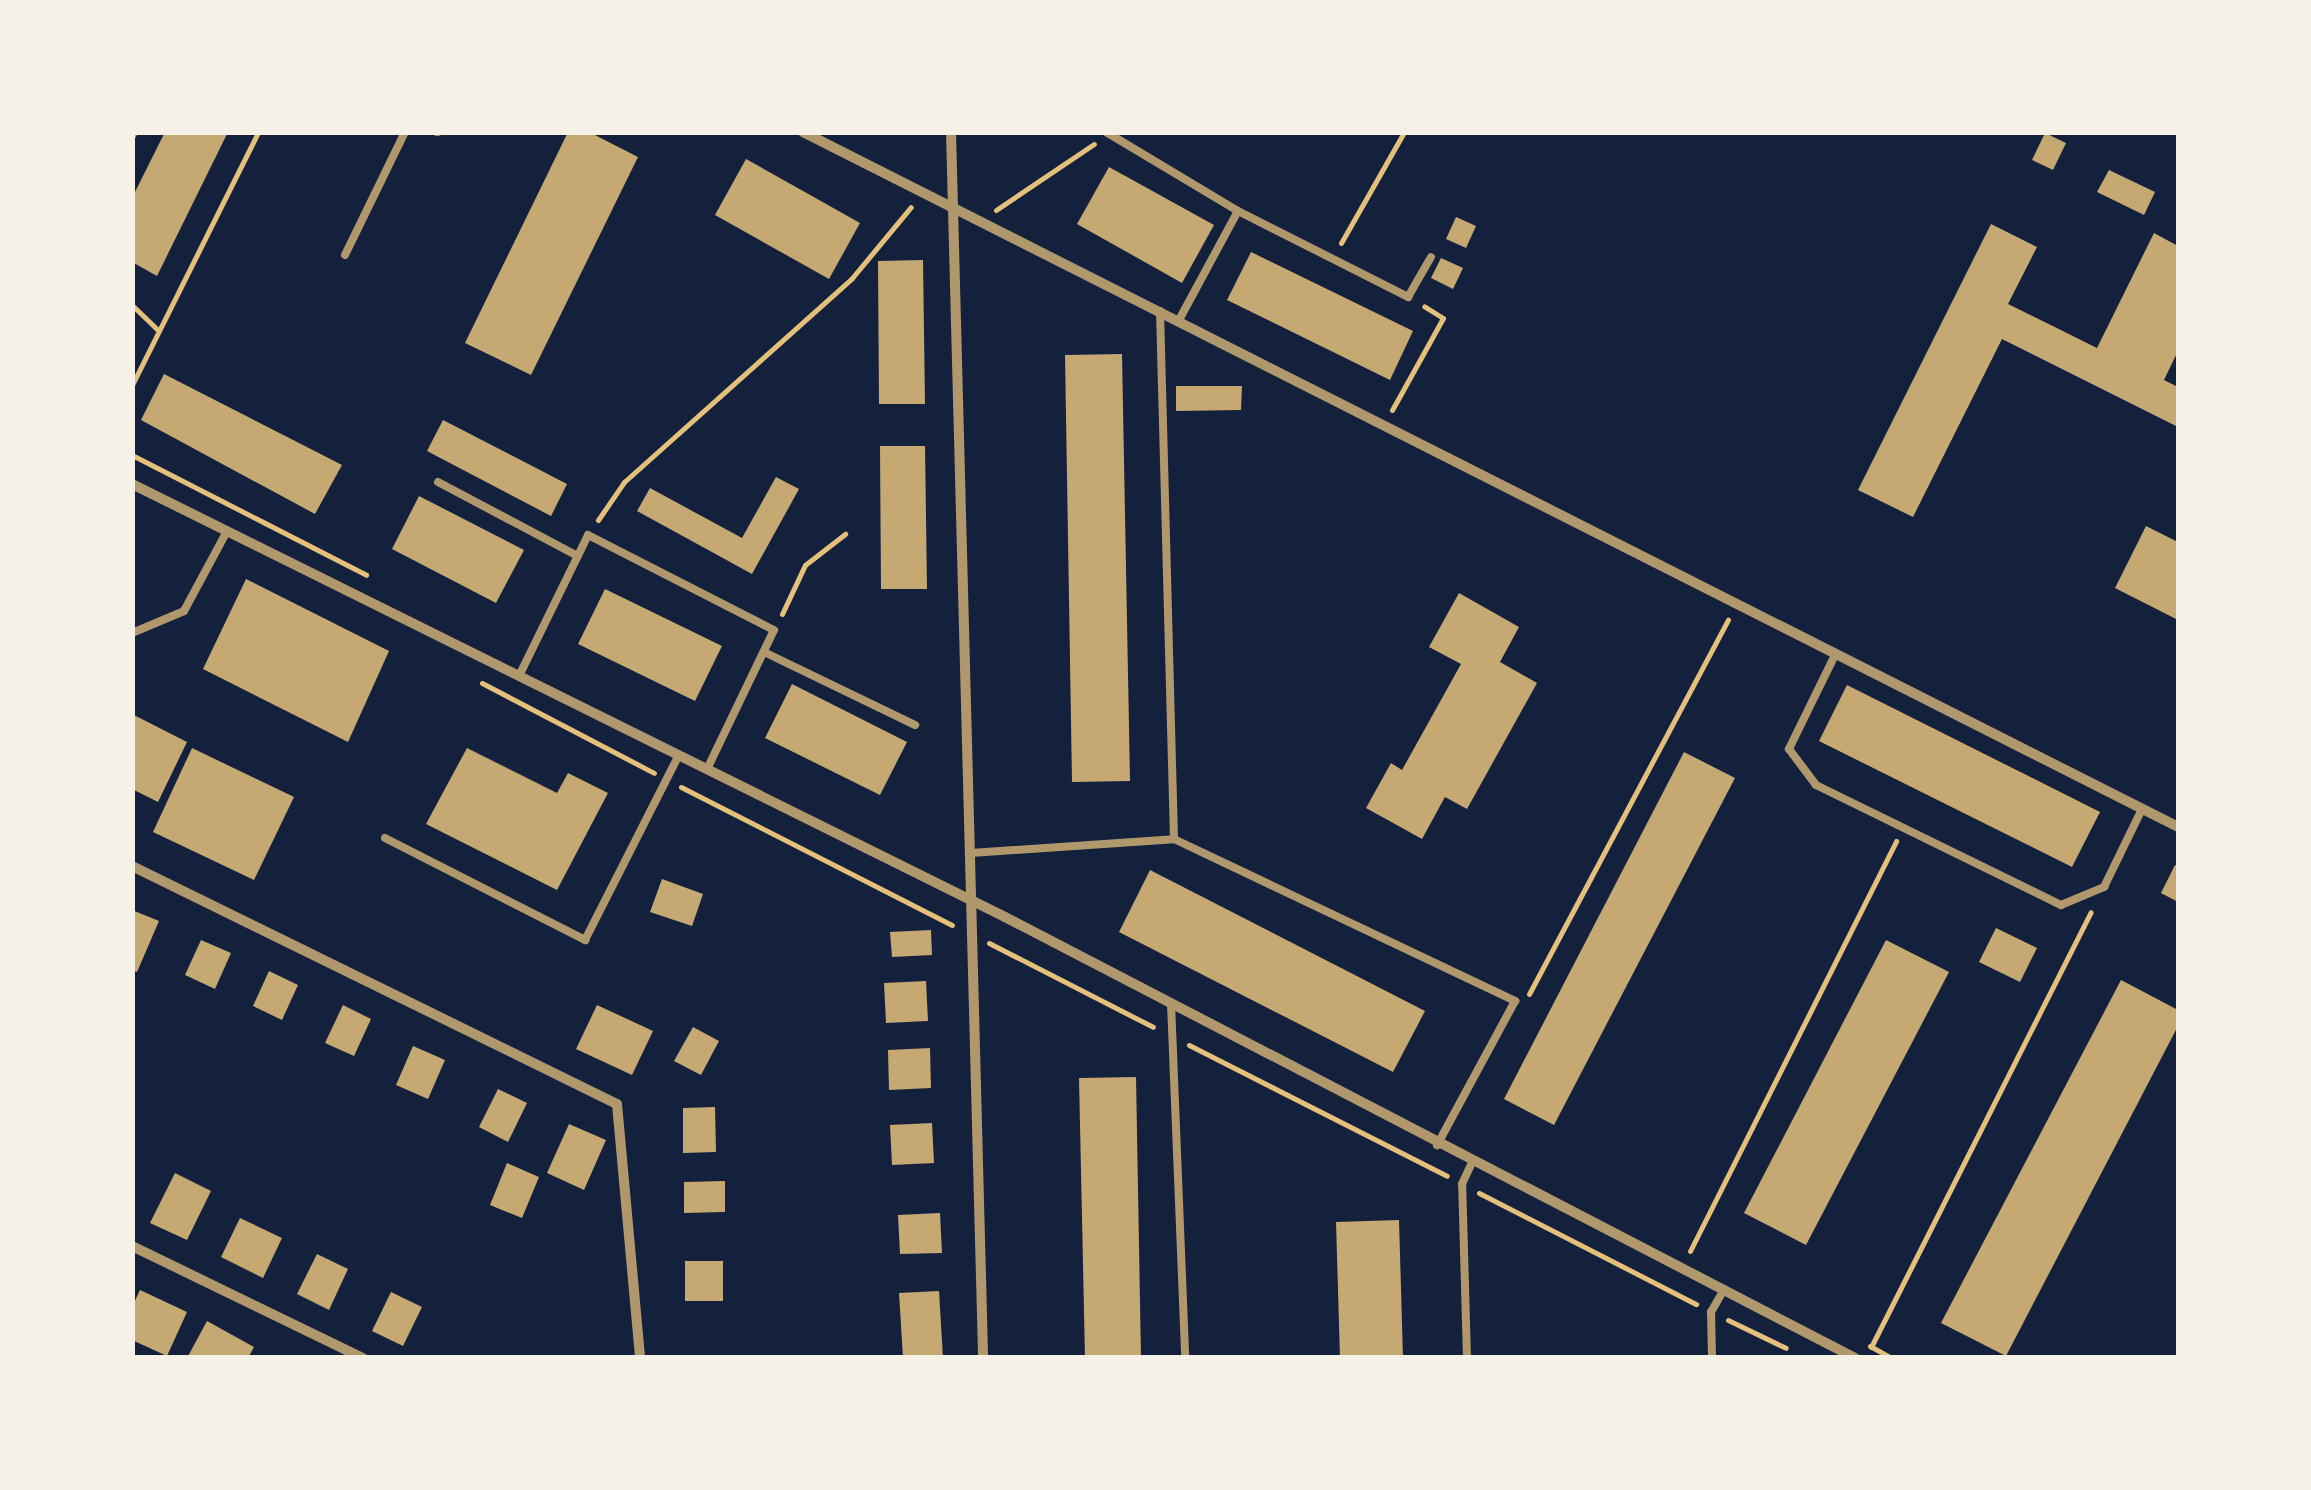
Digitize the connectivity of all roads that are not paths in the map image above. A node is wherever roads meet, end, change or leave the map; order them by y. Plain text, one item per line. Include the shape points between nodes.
1 (405, 132) edge
2 (803, 132) edge
3 (951, 132) edge
4 (1106, 134) edge
5 (953, 206) junction
6 (1238, 211) junction
7 (346, 255) dead end
8 (1431, 257) dead end
9 (1160, 311) junction
10 (1180, 320) junction
11 (438, 482) dead end
12 (132, 484) edge
13 (227, 531) junction
14 (578, 556) junction
15 (132, 633) edge
16 (764, 652) junction
17 (1836, 653) junction
18 (519, 676) junction
19 (915, 725) dead end
20 (679, 755) junction
21 (706, 769) junction
22 (2142, 808) junction
23 (2178, 827) edge
24 (385, 838) dead end
25 (1174, 839) junction
26 (972, 853) junction
27 (132, 866) edge
28 (974, 902) junction
29 (1170, 1003) junction
30 (1438, 1145) junction
31 (1472, 1163) junction
32 (132, 1246) edge
33 (1723, 1291) junction
34 (363, 1358) edge
35 (640, 1358) edge
36 (982, 1358) edge
37 (1186, 1358) edge
38 (1467, 1358) edge
39 (1712, 1358) edge
40 (1855, 1358) edge

1 - 7 lane
2 - 5 street
3 - 5 street
4 - 6 lane
5 - 9 street
5 - 26 street
6 - 8 lane via 1408,297
6 - 10 lane
9 - 10 street
9 - 25 lane
10 - 17 street
11 - 14 lane
12 - 13 street
13 - 15 lane via 184,611
13 - 18 street
14 - 16 lane via 588,535 774,630
14 - 18 lane
16 - 19 lane
16 - 21 lane
17 - 22 street
17 - 22 lane via 1789,748 1816,785 2061,905 2104,887
18 - 20 street
20 - 21 street
20 - 24 lane via 585,940
21 - 28 street
22 - 23 street
25 - 26 lane
25 - 30 lane via 1515,1001
26 - 28 street
27 - 35 street via 618,1104
28 - 29 street
28 - 36 street
29 - 30 street
29 - 37 lane
30 - 31 street
31 - 33 street
31 - 38 lane via 1462,1184
32 - 34 street
33 - 39 lane via 1711,1312
33 - 40 street

